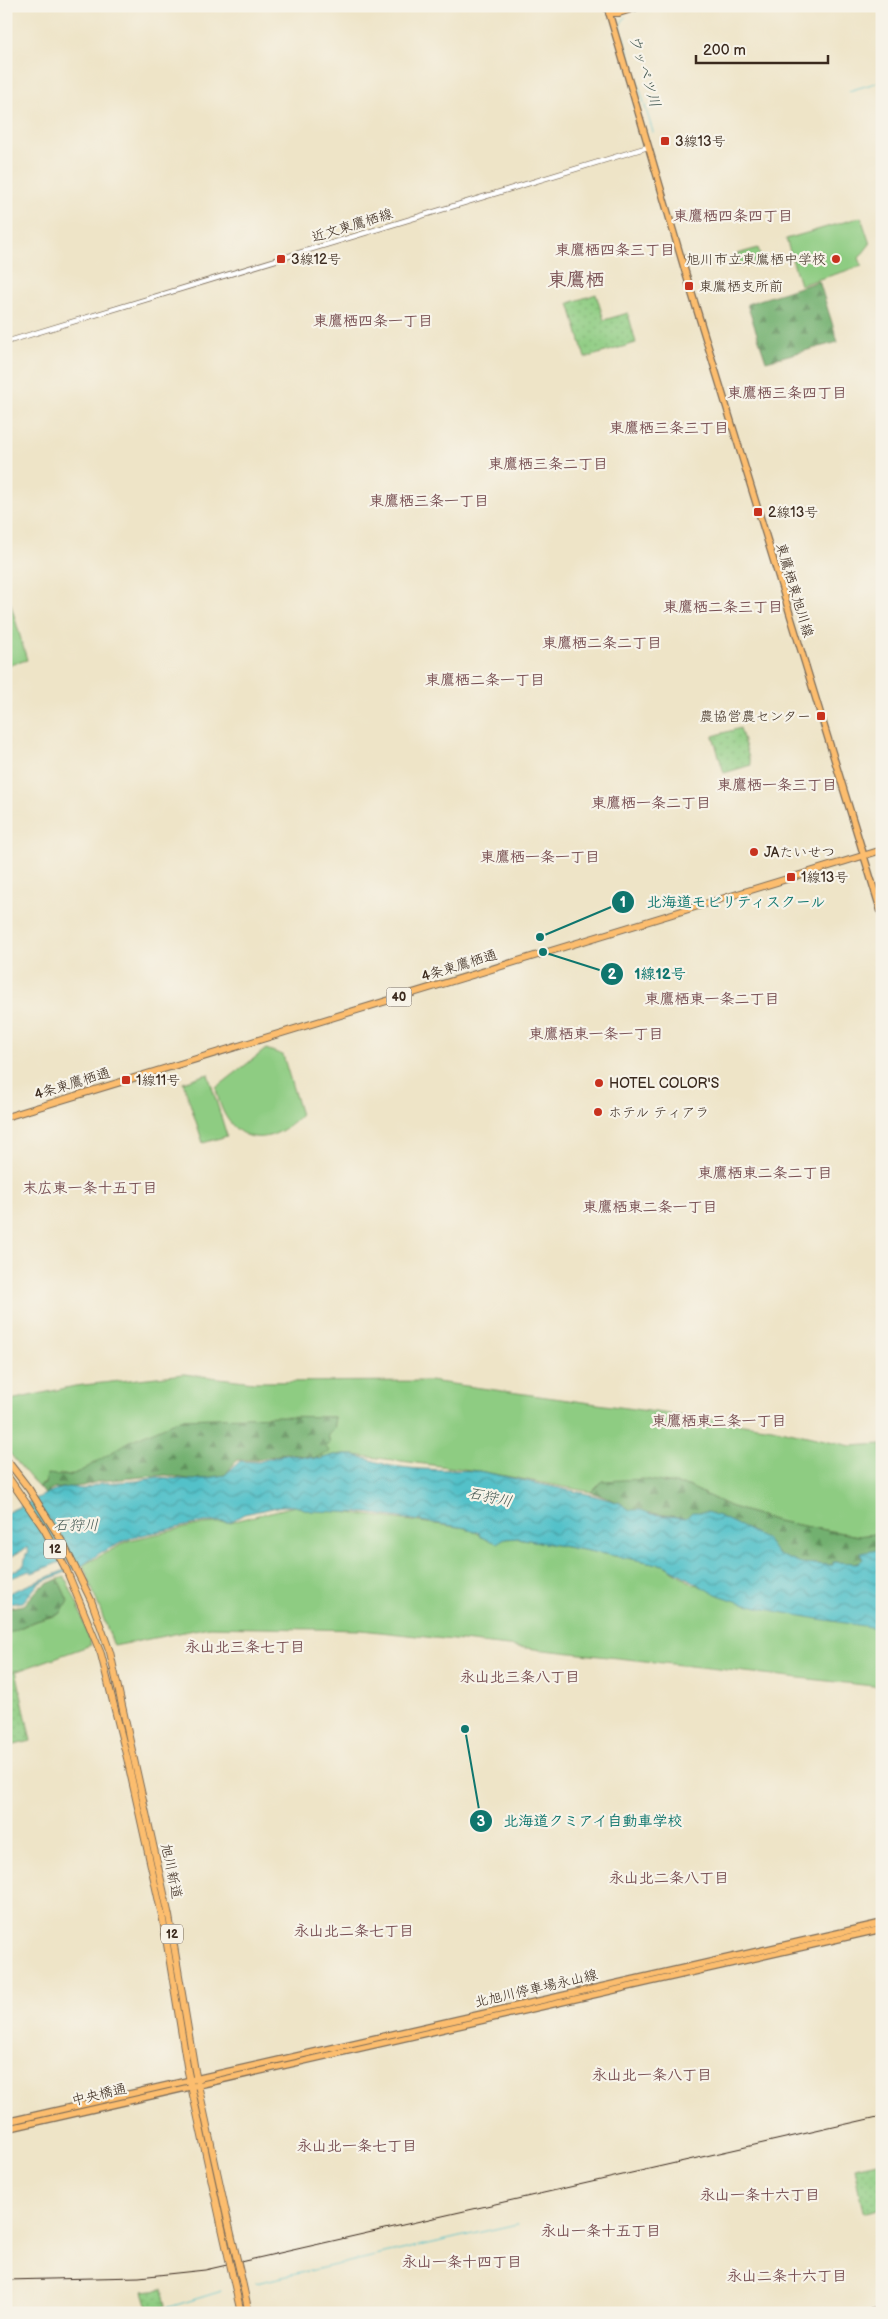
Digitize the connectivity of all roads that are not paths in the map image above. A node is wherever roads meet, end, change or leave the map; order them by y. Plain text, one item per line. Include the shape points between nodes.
1 (623, 6) edge
2 (641, 6) edge
3 (608, 10) edge
4 (648, 147) junction
5 (6, 342) edge
6 (882, 850) edge
7 (863, 856) junction
8 (882, 915) edge
9 (6, 1116) edge
10 (6, 1460) edge
11 (6, 1474) edge
12 (882, 1923) edge
13 (882, 1929) edge
14 (194, 2082) junction
15 (6, 2122) edge
16 (6, 2129) edge
17 (238, 2281) junction
18 (882, 2310) edge
19 (241, 2313) edge
20 (249, 2313) edge
21 (868, 2313) edge

1 - 3 highway
2 - 3 highway via 619,13
3 - 4 main road, 東鷹栖東旭川線
4 - 5 street, 近文東鷹栖線
4 - 7 main road, 東鷹栖東旭川線
6 - 7 highway, 40
7 - 8 main road, 東鷹栖東旭川線
7 - 9 highway, 4条東鷹栖通 / 40
10 - 14 highway, 旭川新道 / 12 via 64,1543 110,1652 169,1916
11 - 14 highway, 旭川新道 / 12 via 44,1529 66,1569 101,1654 163,1920
12 - 14 main road, 北旭川停車場永山線
13 - 14 main road, 北旭川停車場永山線
14 - 15 main road, 中央橋通
14 - 16 main road, 中央橋通
14 - 17 highway, 旭川新道 / 12, bridge
17 - 19 highway, 旭川新道 / 12
17 - 20 highway, 旭川新道 / 12
18 - 21 highway

